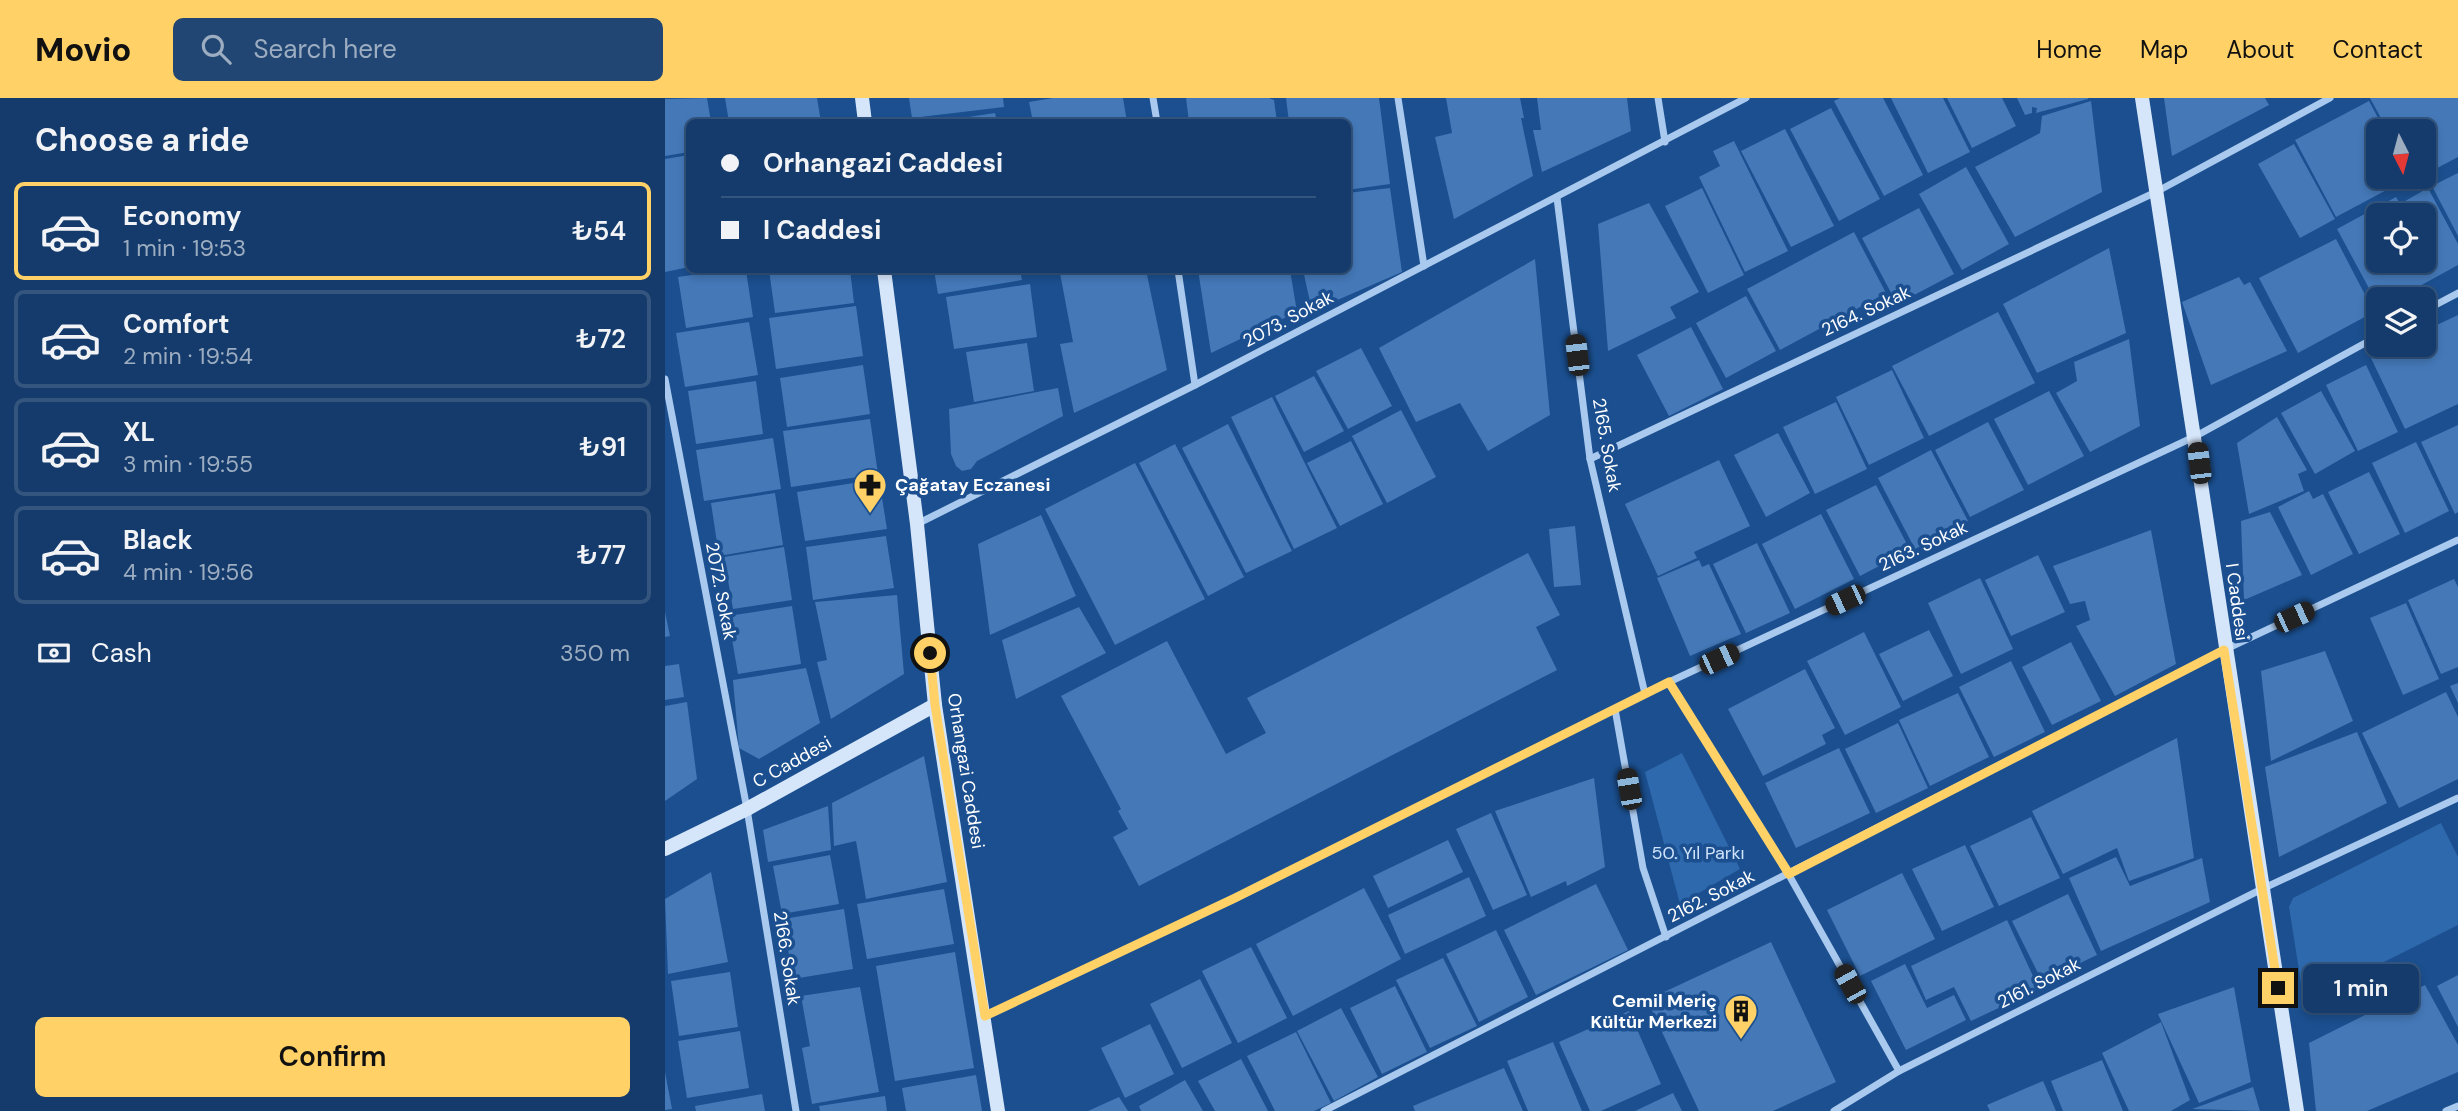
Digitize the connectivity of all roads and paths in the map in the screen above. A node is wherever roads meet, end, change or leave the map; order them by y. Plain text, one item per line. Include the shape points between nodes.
1 (862, 98) edge
2 (1153, 98) edge
3 (1398, 98) edge
4 (1658, 98) edge
5 (1746, 98) edge
6 (2142, 98) edge
7 (2330, 98) edge
8 (865, 119) edge
9 (1156, 119) edge
10 (1665, 142) junction
11 (2155, 192) junction
12 (1557, 198) junction
13 (1424, 266) junction
14 (884, 273) edge
15 (1178, 273) edge
16 (2458, 293) edge
17 (2436, 305) edge
18 (2366, 343) edge
19 (665, 379) edge
20 (1195, 385) junction
21 (2196, 436) junction
22 (1590, 459) junction
23 (917, 524) junction
24 (2458, 540) edge
25 (2224, 650) junction
26 (1669, 682) junction
27 (1645, 694) junction
28 (935, 705) junction
29 (1615, 709) junction
30 (2458, 798) edge
31 (747, 809) junction
32 (665, 849) edge
33 (1789, 874) junction
34 (2262, 889) junction
35 (1666, 937) junction
36 (985, 1016) junction
37 (1899, 1071) junction
38 (2458, 1105) edge
39 (796, 1111) edge
40 (998, 1111) edge
41 (1324, 1111) edge
42 (1834, 1111) edge
43 (2297, 1111) edge
44 (2446, 1111) edge

1 - 8 street
2 - 9 street
3 - 13 street
4 - 10 street
5 - 10 street, 2073. Sokak
6 - 11 street, I Caddesi
7 - 11 street, 2164. Sokak
10 - 12 street, 2073. Sokak
11 - 21 street, I Caddesi
11 - 22 street, 2164. Sokak
12 - 13 street, 2073. Sokak
12 - 22 street, 2165. Sokak
13 - 20 street, 2073. Sokak
14 - 23 street, Orhangazi Caddesi
15 - 20 street
16 - 17 street
18 - 21 street, 2163. Sokak
19 - 31 street, 2072. Sokak
20 - 23 street, 2073. Sokak
21 - 25 street, I Caddesi
21 - 26 street, 2163. Sokak
22 - 27 street, 2165. Sokak
23 - 28 street, Orhangazi Caddesi
24 - 25 street, 2162. Sokak
25 - 33 street, 2162. Sokak
25 - 34 street, I Caddesi
26 - 27 street, 2163. Sokak
26 - 33 street
27 - 29 street, 2163. Sokak
28 - 31 street, C Caddesi
28 - 36 street, Orhangazi Caddesi
29 - 35 street via 1643,868
29 - 36 street, 2163. Sokak
30 - 34 street, 2161. Sokak
31 - 32 street, C Caddesi
31 - 39 street, 2166. Sokak
33 - 35 street, 2162. Sokak
33 - 37 street
34 - 37 street, 2161. Sokak
34 - 43 street, I Caddesi
35 - 41 street, 2162. Sokak
36 - 40 street, Orhangazi Caddesi
37 - 42 street, 2161. Sokak
38 - 44 street

